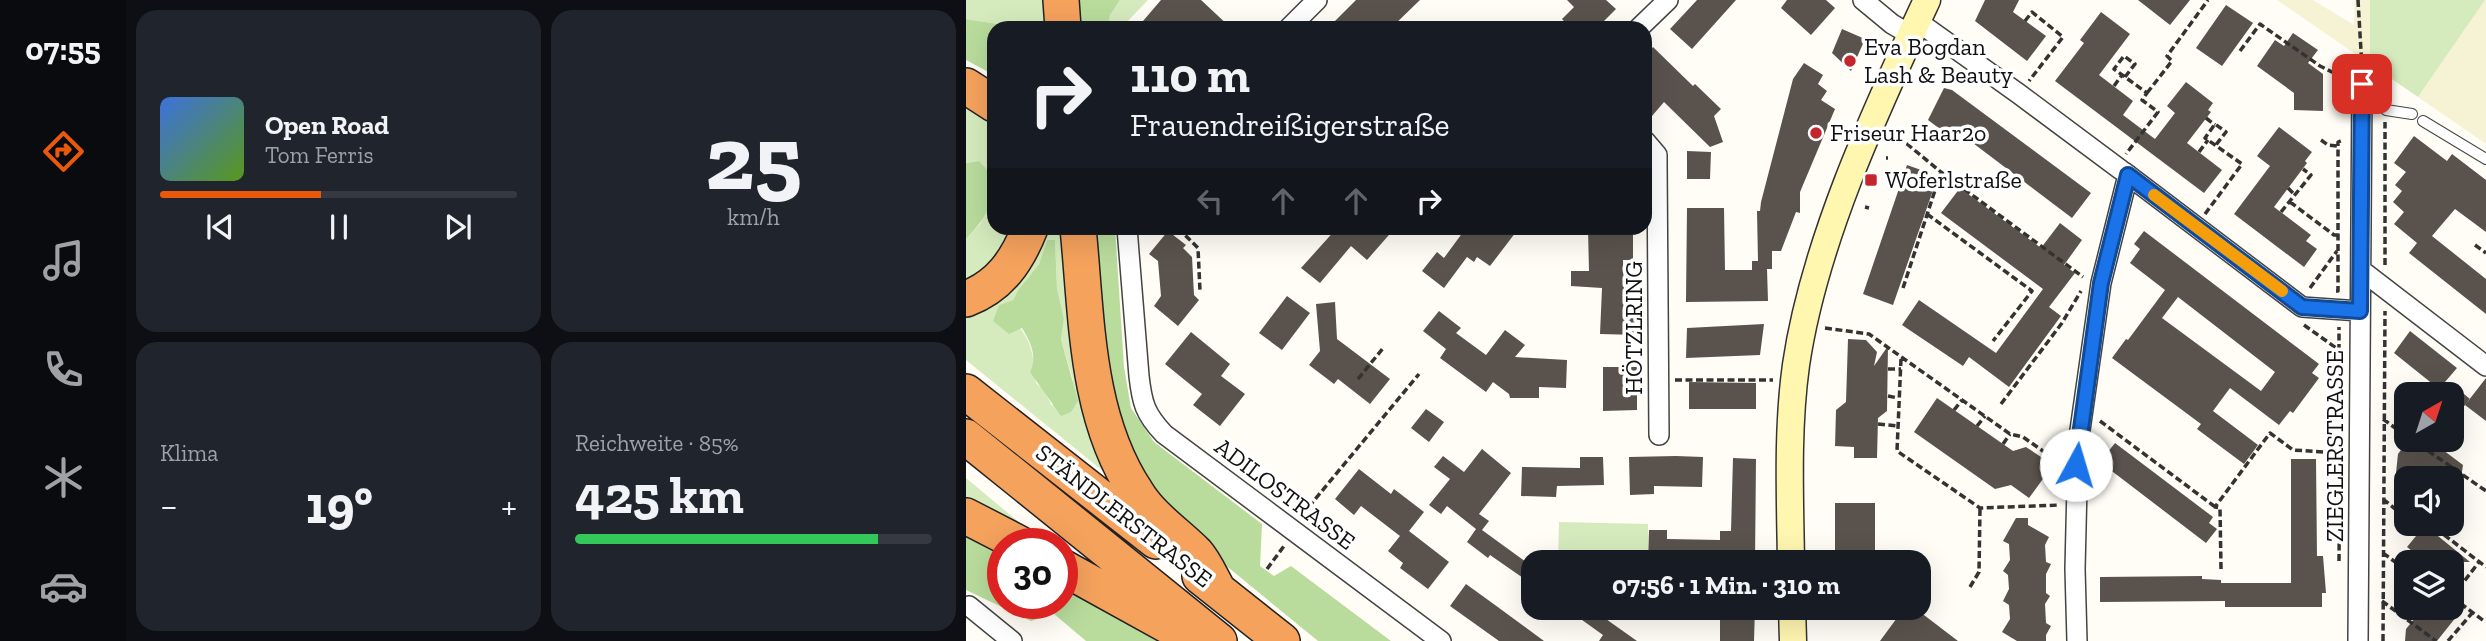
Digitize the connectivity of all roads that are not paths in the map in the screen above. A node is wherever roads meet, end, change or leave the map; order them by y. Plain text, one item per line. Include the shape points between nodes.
1 (1061, 0) edge
2 (1317, 0) edge
3 (1668, 0) edge
4 (1863, 0) edge
5 (1918, 19) edge
6 (1062, 21) edge
7 (1296, 21) edge
8 (1646, 21) edge
9 (2362, 84) joint
10 (966, 86) edge
11 (987, 100) edge
12 (2412, 114) dead end
13 (2423, 121) dead end
14 (1652, 149) edge
15 (2486, 159) edge
16 (2122, 171) junction
17 (1027, 235) edge
18 (1079, 235) edge
19 (1127, 235) edge
20 (2361, 270) junction
21 (966, 299) edge
22 (2360, 311) junction
23 (2486, 366) edge
24 (966, 392) edge
25 (1659, 435) dead end
26 (966, 437) edge
27 (966, 516) edge
28 (989, 528) edge
29 (1791, 550) edge
30 (1078, 576) edge
31 (1218, 590) junction
32 (969, 606) dead end
33 (1792, 620) edge
34 (1012, 641) edge
35 (1193, 641) edge
36 (1219, 641) edge
37 (1282, 641) edge
38 (1441, 641) edge
39 (1793, 641) edge
40 (2077, 641) edge
41 (2358, 641) edge

1 - 6 highway
2 - 7 street
3 - 8 street
4 - 5 street via 1892,24
5 - 16 street
5 - 29 main road via 1860,151 1805,317 1796,366
9 - 12 lane via 2386,110
9 - 20 street, ZIEGLERSTRASSE
10 - 11 highway
13 - 15 lane
14 - 25 street, HÖTZLRING via 1657,155
16 - 22 street via 2302,307
16 - 40 street via 2077,455
17 - 21 highway via 1014,262 993,286
18 - 31 highway via 1095,387 1117,460 1164,526 1198,555
19 - 38 street, ADILOSTRASSE via 1142,401 1149,418 1164,434
20 - 22 street, ZIEGLERSTRASSE
20 - 23 street
22 - 41 street, ZIEGLERSTRASSE
24 - 31 highway, STÄNDLERSTRASSE
26 - 36 highway, STÄNDLERSTRASSE
27 - 28 highway
30 - 35 highway
31 - 37 highway, STÄNDLERSTRASSE
32 - 34 street
33 - 39 main road

